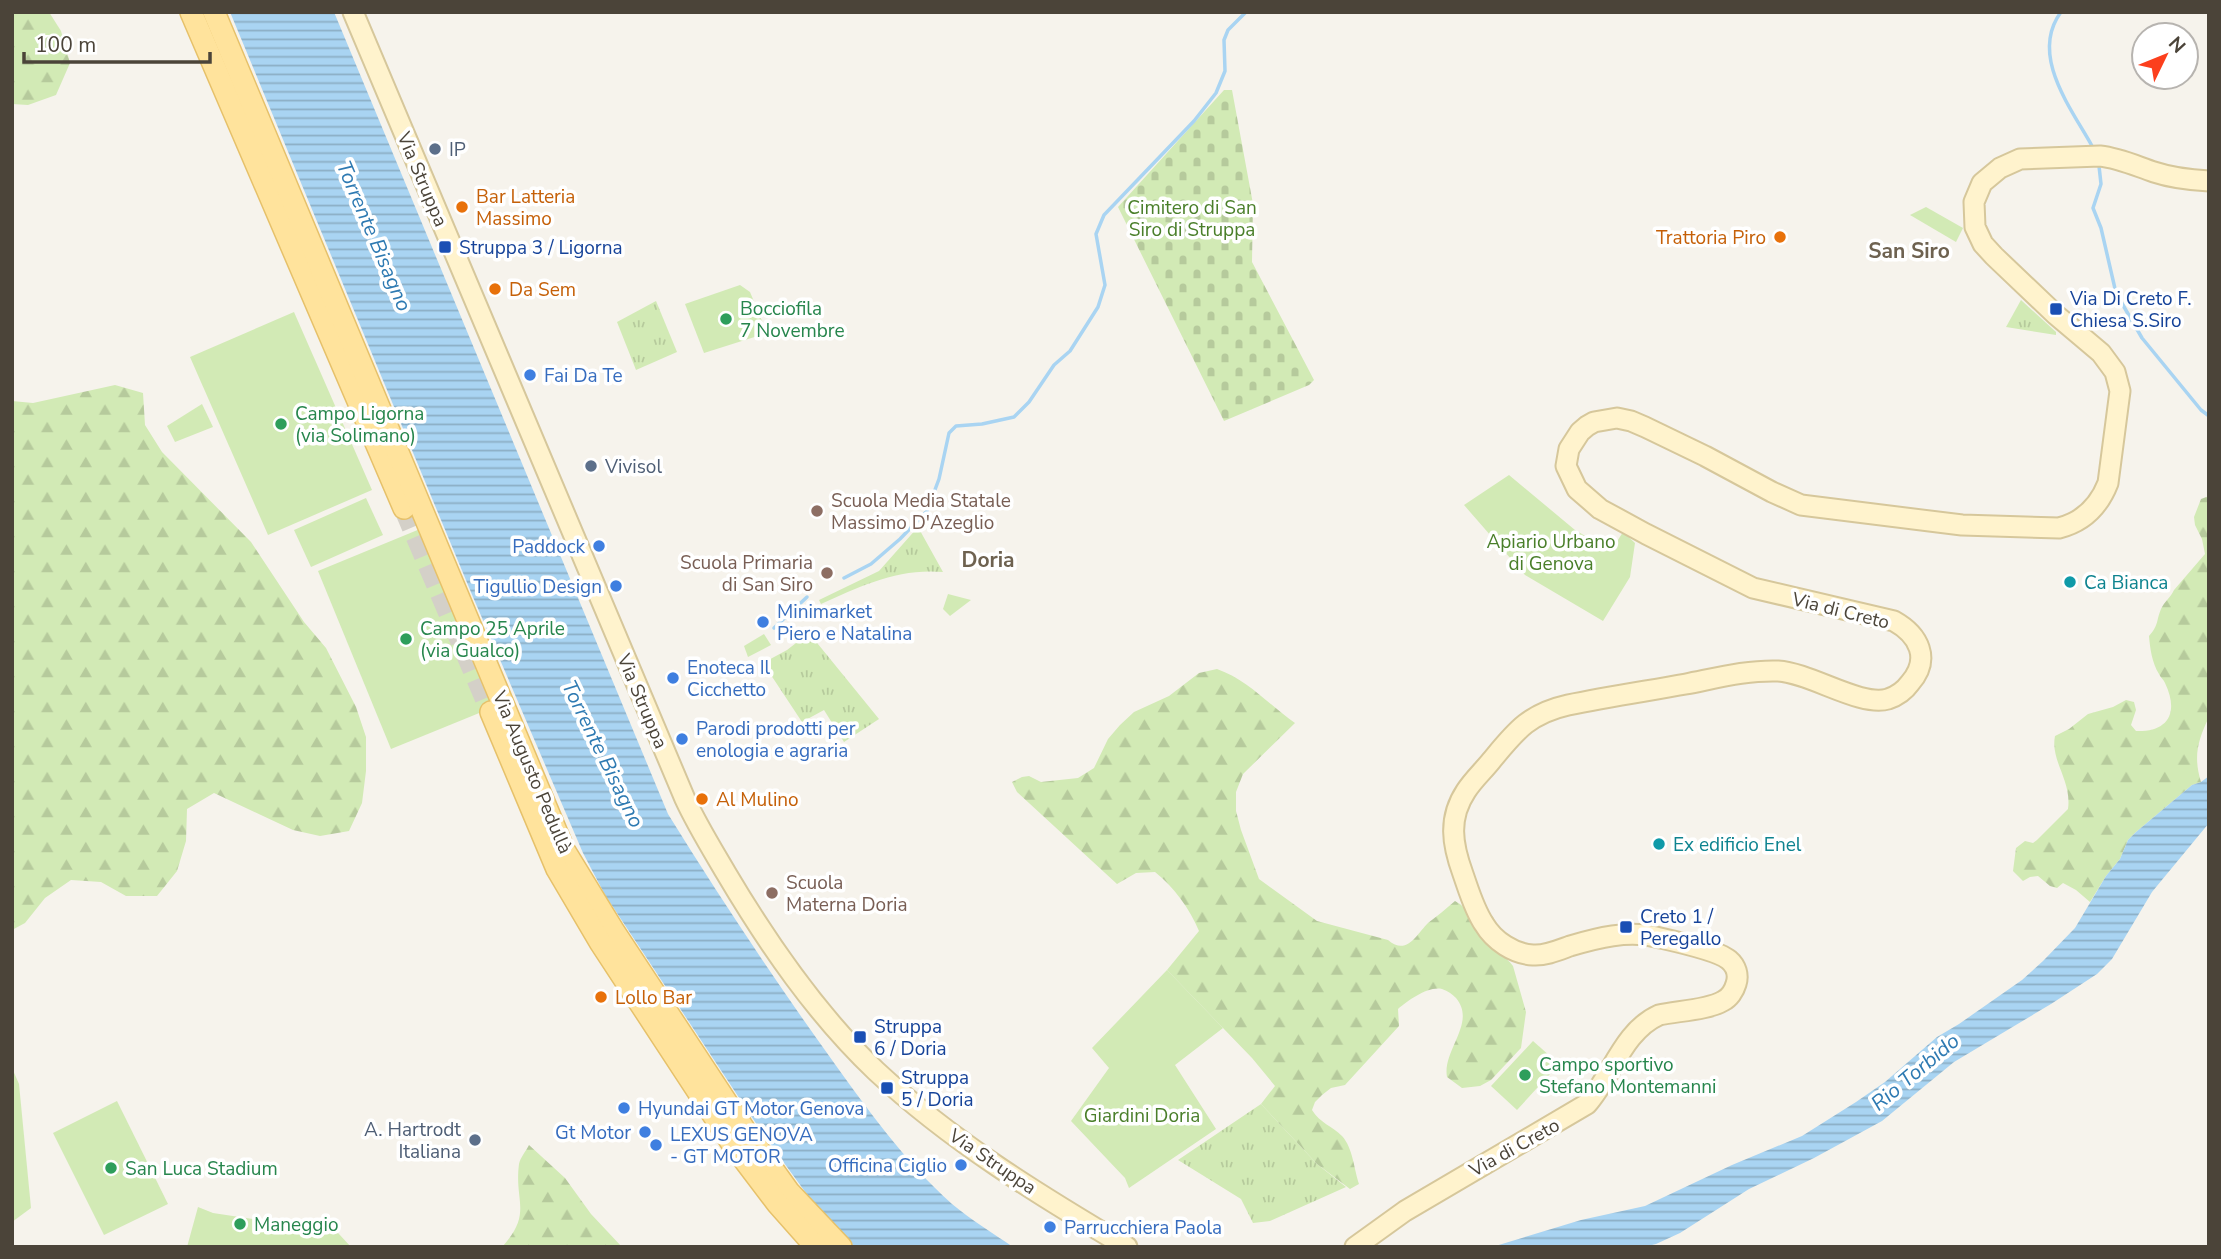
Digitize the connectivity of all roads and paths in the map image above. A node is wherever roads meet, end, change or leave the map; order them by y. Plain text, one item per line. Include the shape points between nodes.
1 (191, 12) edge
2 (214, 12) edge
3 (352, 12) edge
4 (2209, 181) edge
5 (302, 250) junction
6 (404, 508) tunnel mouth
7 (491, 712) tunnel mouth
8 (816, 1247) edge
9 (841, 1247) edge
10 (1127, 1247) edge
11 (1355, 1247) edge

1 - 5 main road
2 - 5 main road
3 - 10 main road, Via Struppa via 685,799 743,901 803,988 894,1087 986,1158
4 - 11 main road, Via di Creto via 2181,179 2100,156 2020,159 1991,174 1979,188 1973,211 1983,244 2101,353 2115,372 2120,391 2108,483 2095,507 2071,525 1962,525 1801,505 1638,424 1617,418 1594,422 1580,432 1569,449 1566,466 1570,479 1600,509 1753,588 1894,621 1917,640 1918,670 1902,692 1885,700 1789,672 1756,671 1564,706 1532,718 1515,731 1467,790 1453,818 1460,867 1487,930 1509,947 1534,955 1611,936 1652,936 1725,957 1735,967 1736,984 1721,1002 1651,1018 1636,1031 1587,1104 1415,1204
5 - 6 main road
5 - 9 main road, Via Augusto Pedullà via 570,860 746,1132 789,1192
7 - 8 main road, Via Augusto Pedullà via 559,874 600,942 733,1145

